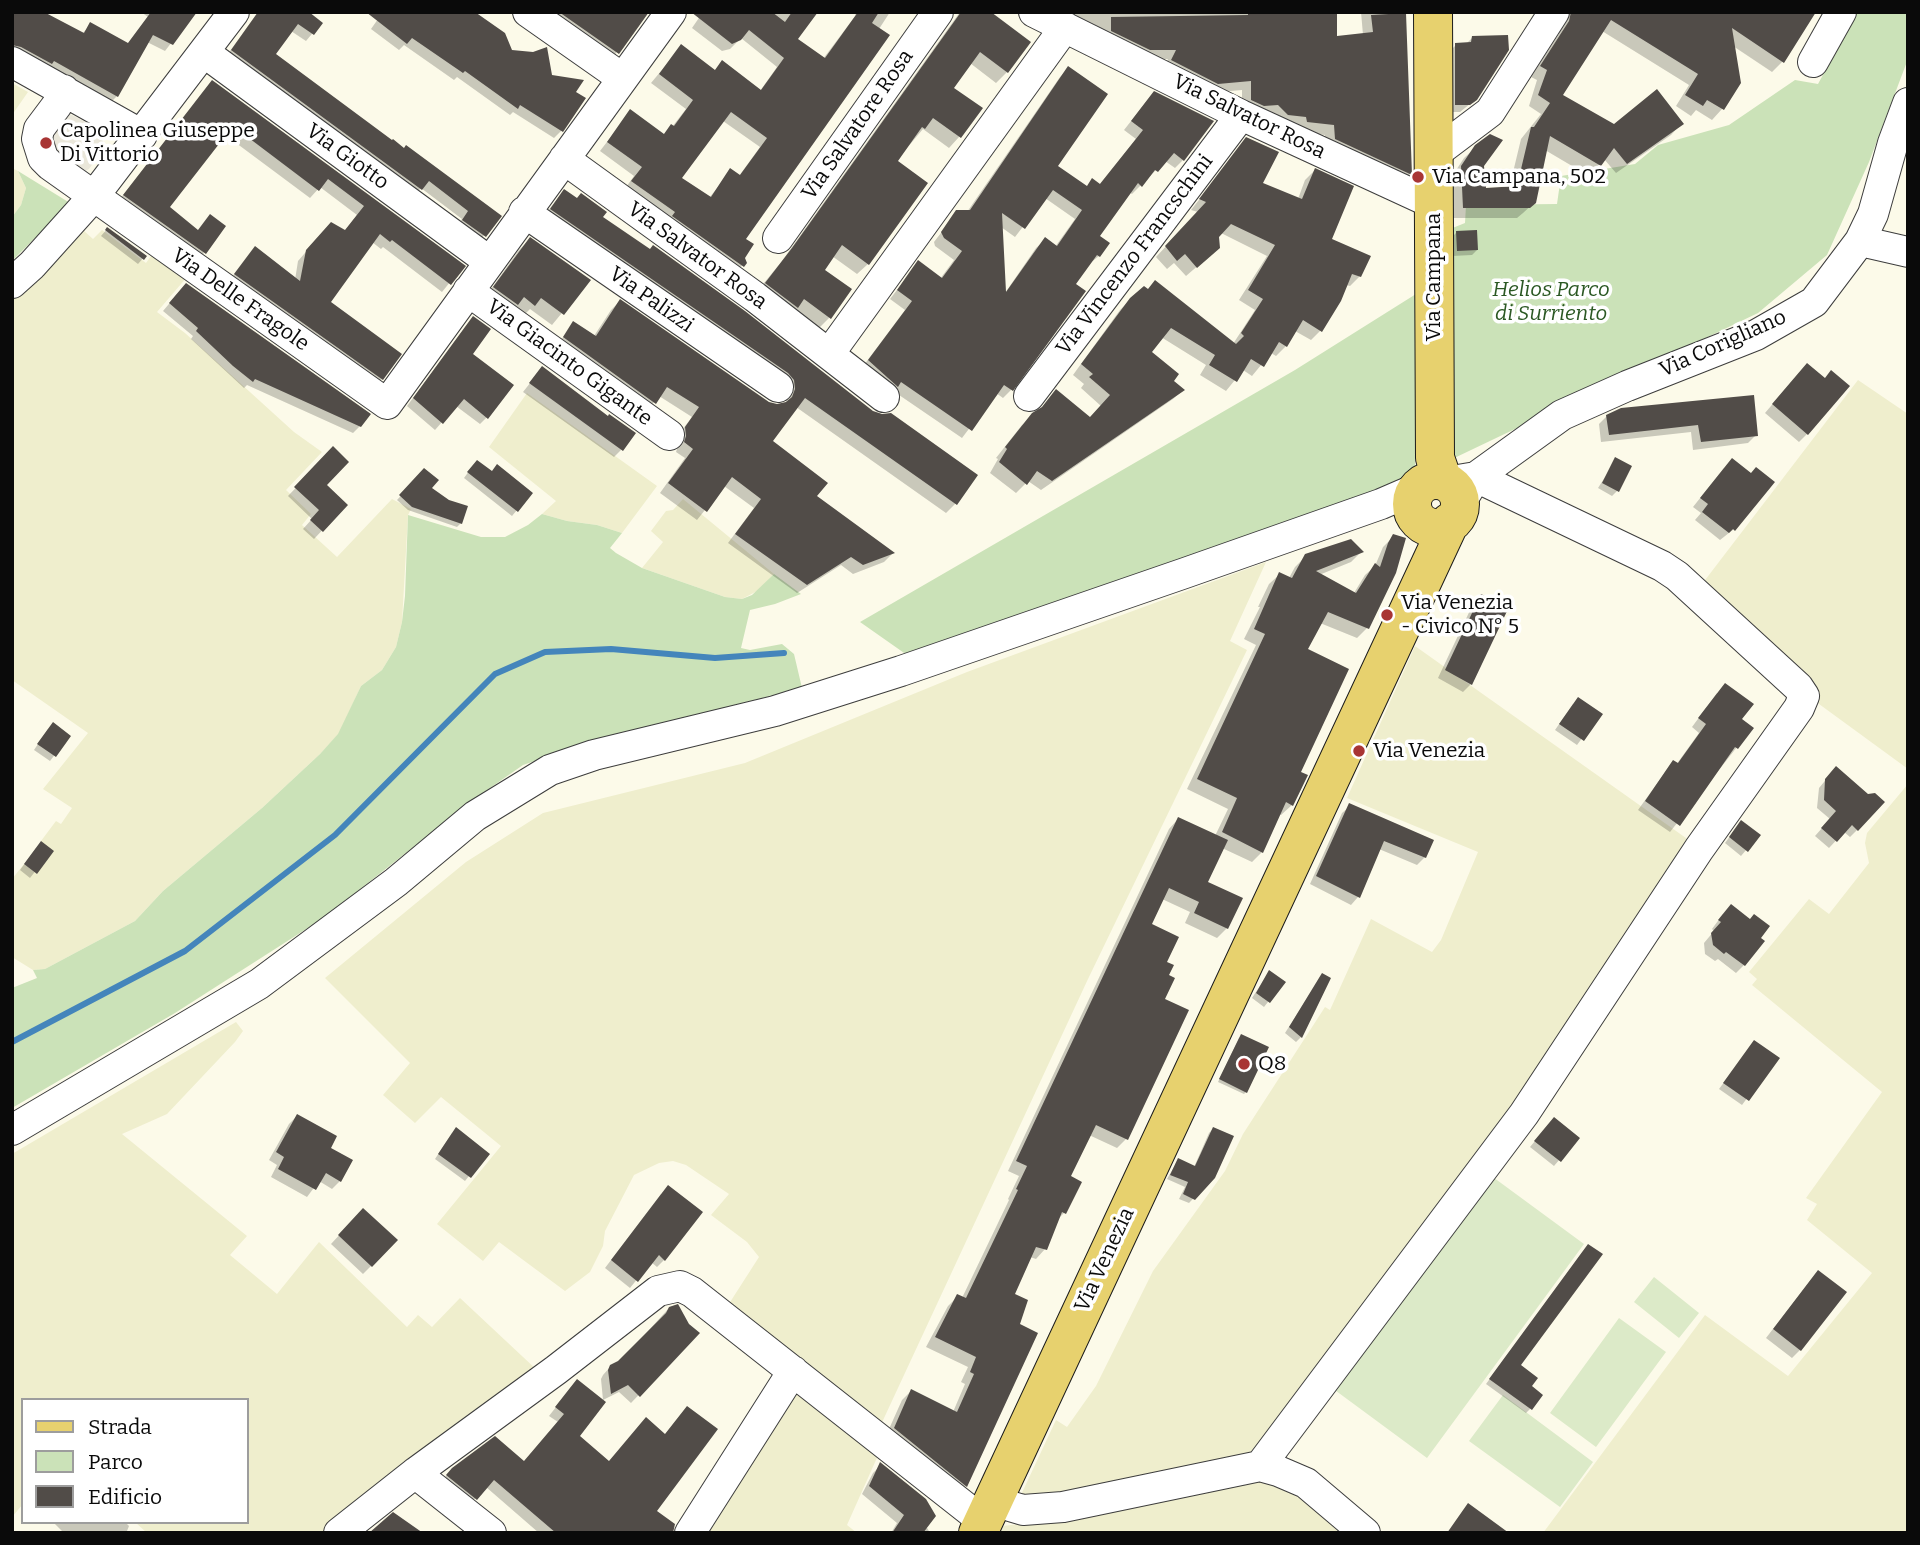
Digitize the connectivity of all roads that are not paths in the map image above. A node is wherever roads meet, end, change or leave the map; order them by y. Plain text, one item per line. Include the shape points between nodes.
1 (234, 12) edge
2 (528, 12) edge
3 (671, 12) edge
4 (938, 12) edge
5 (1034, 12) edge
6 (1433, 12) edge
7 (1554, 12) edge
8 (1841, 12) edge
9 (1065, 27) junction
10 (205, 53) junction
11 (12, 61) edge
12 (1813, 62) dead end
13 (622, 78) junction
14 (64, 90) junction
15 (1908, 103) edge
16 (1241, 115) junction
17 (142, 135) junction
18 (1433, 155) junction
19 (564, 159) junction
20 (94, 196) junction
21 (1434, 210) junction
22 (524, 212) junction
23 (778, 238) dead end
24 (1860, 241) junction
25 (1908, 251) edge
26 (490, 262) junction
27 (12, 283) edge
28 (468, 291) junction
29 (828, 354) junction
30 (778, 387) dead end
31 (1029, 396) dead end
32 (884, 397) dead end
33 (669, 435) dead end
34 (1433, 493) junction
35 (1430, 569) joint
36 (12, 1130) edge
37 (793, 1371) junction
38 (1260, 1466) junction
39 (415, 1473) junction
40 (985, 1518) edge
41 (339, 1533) edge
42 (491, 1533) edge
43 (690, 1533) edge
44 (1365, 1533) edge

1 - 10 street
2 - 13 street
3 - 13 street
4 - 23 street, Via Salvatore Rosa
5 - 9 street, Via Salvator Rosa
6 - 18 main road, Via Campana
7 - 18 street via 1490,112
8 - 12 street
9 - 16 street, Via Salvator Rosa
9 - 29 street
10 - 17 street
10 - 26 street, Via Giotto
11 - 14 street
13 - 19 street
14 - 17 street
14 - 20 street, Via Delle Fragole via 39,129 40,150 50,166
15 - 24 street, Via Corigliano
16 - 21 street, Via Salvator Rosa
16 - 31 street, Via Vincenzo Francschini
17 - 20 street
18 - 21 main road, Via Campana
19 - 22 street
19 - 29 street, Via Salvator Rosa
20 - 27 street
20 - 28 street, Via Delle Fragole via 387,404
21 - 34 main road, Via Campana
22 - 26 street
22 - 30 street, Via Palizzi
24 - 25 street
24 - 34 street, Via Corigliano via 1814,302 1756,335 1562,415
26 - 28 street
28 - 33 street, Via Giacinto Gigante
29 - 32 street, Via Salvator Rosa
34 - 35 main road, Via Campana
34 - 36 street, Via Corigliano via 775,712 594,755 550,770 475,816 396,882 259,984
34 - 38 street via 1662,566 1804,696 1524,1114
35 - 40 main road, Via Venezia
37 - 39 street via 692,1292 680,1286 658,1291
37 - 40 street
37 - 43 street
38 - 40 street via 1063,1507
38 - 44 street via 1306,1483
39 - 41 street
39 - 42 street

